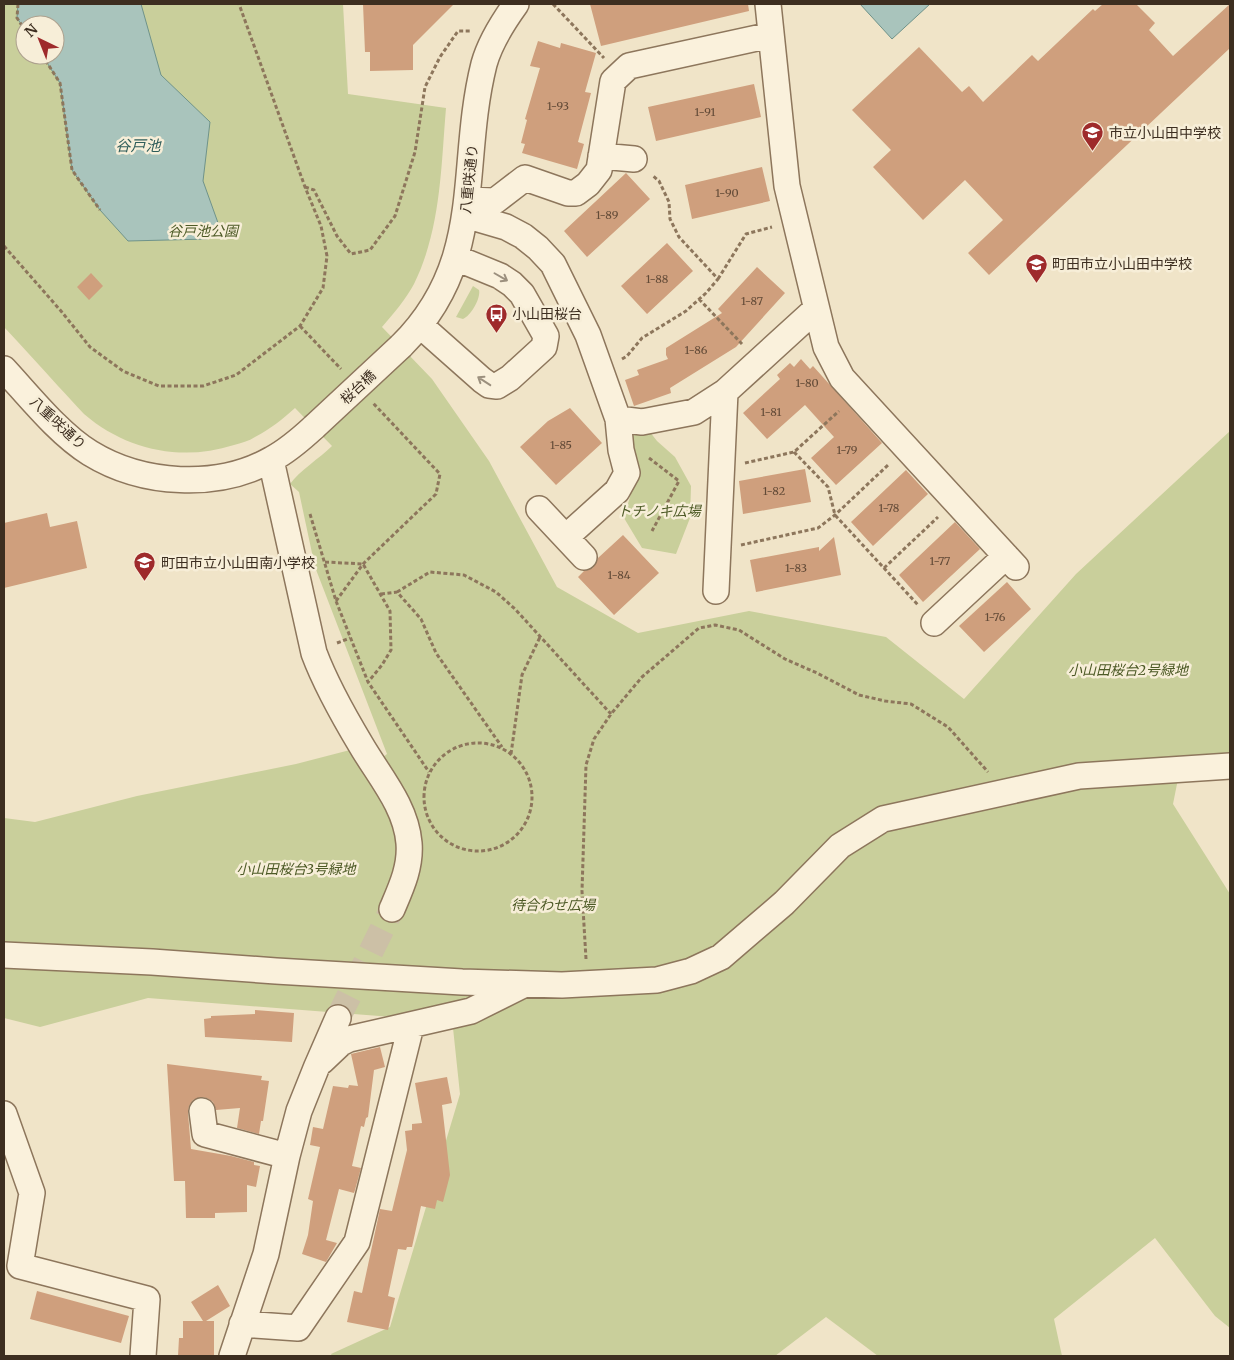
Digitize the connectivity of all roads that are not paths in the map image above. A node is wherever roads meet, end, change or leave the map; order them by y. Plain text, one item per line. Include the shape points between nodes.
1 (516, 4) edge
2 (768, 4) edge
3 (771, 35) junction
4 (601, 156) junction
5 (634, 159) road end
6 (466, 208) junction
7 (456, 258) junction
8 (816, 308) junction
9 (421, 326) junction
10 (401, 346) joint
11 (4, 369) edge
12 (726, 392) junction
13 (618, 419) junction
14 (314, 427) joint
15 (271, 460) junction
16 (539, 510) dead end
17 (566, 537) junction
18 (584, 557) dead end
19 (716, 591) dead end
20 (934, 623) road end
21 (1230, 767) edge
22 (392, 909) tunnel mouth
23 (4, 955) edge
24 (526, 984) junction
25 (338, 1018) tunnel mouth
26 (411, 1026) junction
27 (317, 1066) junction
28 (202, 1110) dead end
29 (4, 1114) edge
30 (288, 1156) junction
31 (242, 1324) junction
32 (143, 1356) edge
33 (232, 1356) edge

1 - 6 street, 八重咲通り via 503,23 485,63 476,106
2 - 3 street
3 - 4 street via 629,66 612,81
3 - 8 street via 787,186
4 - 5 street
4 - 6 street via 599,170 576,193 525,178 495,201
6 - 7 street, 八重咲通り
6 - 13 street via 523,236 553,264 588,335
7 - 9 street, 八重咲通り via 439,298
7 -> 9 street via 500,276 522,294 546,336 544,347 510,378 497,386 489,385
8 - 12 street
8 - 20 street via 826,347 842,378 1011,561
9 - 10 street, 八重咲通り
10 - 14 street, 桜台橋, bridge
11 - 15 street, 八重咲通り via 66,435 90,453 120,467 152,477 184,481 242,472
12 - 13 street via 694,412 642,422
12 - 19 street
13 - 17 street via 627,473 617,491
14 - 15 street, 八重咲通り
15 - 22 street via 314,653 324,679 405,821 410,845 406,877
16 - 17 street
17 - 18 street
21 - 24 street via 1079,776 883,819 840,846 784,904 721,957 706,965 657,980
23 - 24 street
24 - 26 street via 471,1011
25 - 27 street
26 - 27 street via 349,1039
26 - 31 street via 357,1242 298,1328
27 - 30 street via 299,1111
28 - 30 street via 205,1134
29 - 32 street via 32,1193 20,1266 147,1299
30 - 31 street via 266,1254
31 - 33 street

